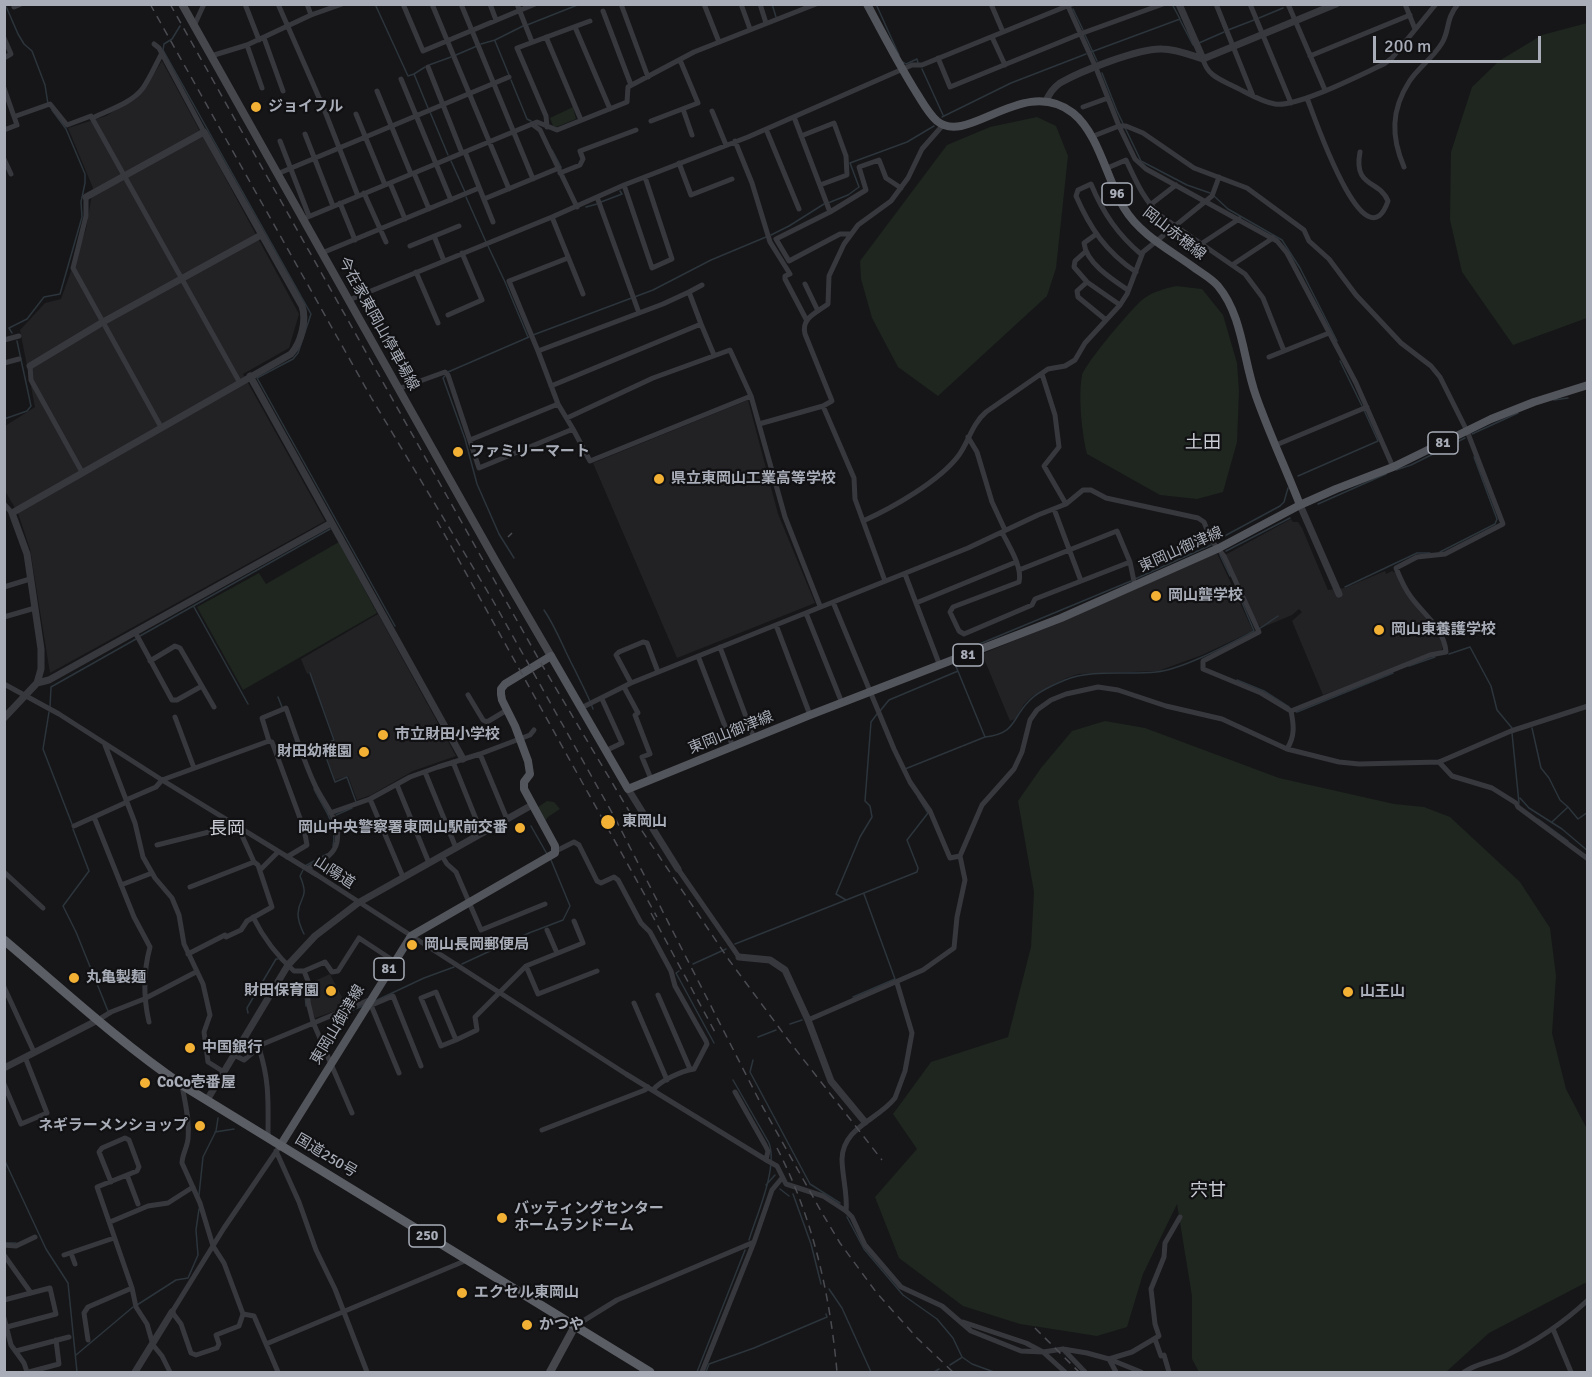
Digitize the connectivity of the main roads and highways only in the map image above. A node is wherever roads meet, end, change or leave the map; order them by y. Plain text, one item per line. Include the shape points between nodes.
1 (867, 4) edge
2 (182, 5) edge
3 (1587, 386) edge
4 (1300, 505) junction
5 (551, 656) junction
6 (4, 940) edge
7 (278, 1148) junction
8 (574, 1326) junction
9 (550, 1372) edge
10 (650, 1372) edge

1 - 4 main road, 岡山赤穂線 / 96 via 902,70 928,111 943,125 967,125 1018,104 1046,101 1073,113 1085,125 1124,209 1138,226 1217,285 1229,304 1256,395
2 - 5 main road, 今在家東岡山停車場線 via 277,174 306,217 322,253
3 - 4 main road, 東岡山御津線 / 81 via 1534,402
4 - 5 main road, 東岡山御津線 / 81 via 1220,549 1134,582 1061,618 628,789
5 - 7 main road, 東岡山御津線 / 81 via 505,684 501,694 530,770 524,789 556,851 411,936
6 - 7 highway, 国道250号 / 250 via 183,1090 207,1100
7 - 8 highway, 国道250号 / 250
8 - 9 main road
8 - 10 highway, 国道250号 / 250

